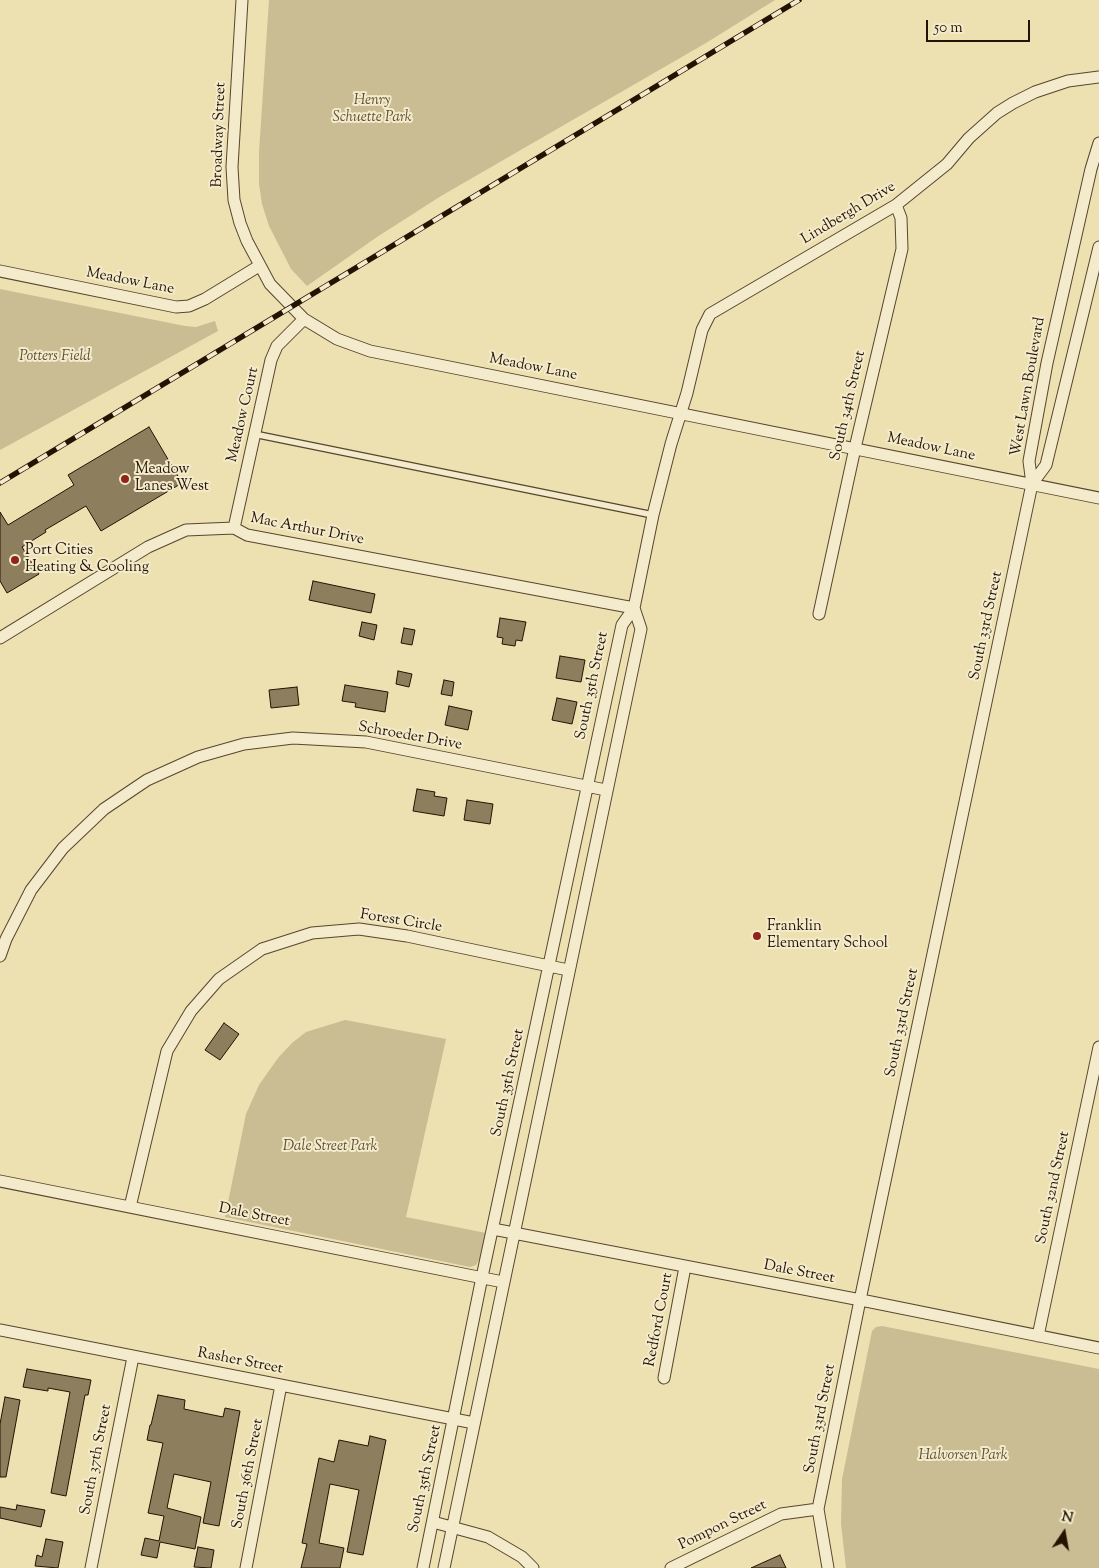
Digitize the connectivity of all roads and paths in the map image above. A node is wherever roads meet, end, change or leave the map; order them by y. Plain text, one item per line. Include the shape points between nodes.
1 (242, 0) edge
2 (1099, 77) edge
3 (1099, 143) edge
4 (896, 205) junction
5 (1099, 247) edge
6 (259, 266) junction
7 (0, 271) edge
8 (710, 314) joint
9 (304, 319) junction
10 (680, 413) junction
11 (254, 434) junction
12 (854, 448) junction
13 (1032, 484) junction
14 (1099, 498) edge
15 (653, 515) junction
16 (234, 528) junction
17 (634, 608) junction
18 (819, 614) dead end
19 (0, 638) edge
20 (586, 788) junction
21 (606, 790) junction
22 (0, 956) edge
23 (549, 966) junction
24 (568, 970) junction
25 (1099, 1047) edge
26 (0, 1181) edge
27 (130, 1207) junction
28 (493, 1229) junction
29 (513, 1233) junction
30 (685, 1267) junction
31 (482, 1277) junction
32 (503, 1282) junction
33 (860, 1300) junction
34 (0, 1330) edge
35 (1038, 1336) junction
36 (1099, 1348) edge
37 (133, 1357) junction
38 (664, 1378) dead end
39 (281, 1385) junction
40 (454, 1419) junction
41 (474, 1424) junction
42 (818, 1509) junction
43 (433, 1522) junction
44 (452, 1527) junction
45 (92, 1568) edge
46 (246, 1568) edge
47 (423, 1568) edge
48 (444, 1568) edge
49 (533, 1568) edge
50 (671, 1568) edge
51 (828, 1568) edge

1 - 6 street, Broadway Street via 232,184 240,223
2 - 4 street, Lindbergh Drive via 1068,81 1036,92 997,113 947,164
3 - 13 street, West Lawn Boulevard via 1047,363 1029,462
4 - 8 street, Lindbergh Drive
4 - 12 street, South 34th Street via 901,218 902,249
5 - 13 street, West Lawn Boulevard via 1046,465
6 - 7 street, Meadow Lane via 206,299 176,307
6 - 9 street, Meadow Lane via 270,284
8 - 10 street, South 35th Street via 702,330
9 - 10 street, Meadow Lane via 337,338 370,350
9 - 11 street, Meadow Court via 277,346
10 - 12 street, Meadow Lane
10 - 15 street, South 35th Street
11 - 15 lane
11 - 16 street, Meadow Court
12 - 13 street, Meadow Lane
12 - 18 street, South 34th Street
13 - 14 street, Meadow Lane
13 - 33 street, South 33rd Street
15 - 17 street, South 35th Street
16 - 17 street, Mac Arthur Drive via 247,535
16 - 19 street, Mac Arthur Drive via 186,530 148,547
17 - 20 street, South 35th Street via 622,625
17 - 21 street, South 35th Street via 641,628
20 - 21 street, Schroeder Drive
20 - 22 street, Schroeder Drive via 366,742 293,738 244,744 198,757 140,785 104,809 62,848 31,890
20 - 23 street, South 35th Street
21 - 24 street, South 35th Street
23 - 24 street, Forest Circle
23 - 27 street, Forest Circle via 359,929 312,933 262,949 219,979 191,1010 167,1051
23 - 28 street, South 35th Street
24 - 29 street, South 35th Street
25 - 35 street, South 32nd Street
26 - 27 street, Dale Street
27 - 31 street, Dale Street
28 - 29 street, Dale Street
28 - 31 street, South 35th Street
29 - 30 street, Dale Street
29 - 32 street, South 35th Street
30 - 33 street, Dale Street
30 - 38 street, Redford Court
31 - 32 street, Dale Street
31 - 40 street, South 35th Street
32 - 41 street, South 35th Street
33 - 35 street, Dale Street
33 - 42 street, South 33rd Street
34 - 37 street, Rasher Street
35 - 36 street, Dale Street
37 - 39 street, Rasher Street
37 - 45 street, South 37th Street
39 - 40 street, Rasher Street
39 - 46 street, South 36th Street
40 - 41 street, Rasher Street
40 - 43 street, South 35th Street
41 - 44 street, South 35th Street
42 - 50 street, Pompon Street via 781,1514
42 - 51 street, South 33rd Street
43 - 44 street
43 - 47 street, South 35th Street
44 - 48 street, South 35th Street
44 - 49 street via 488,1537 522,1556

